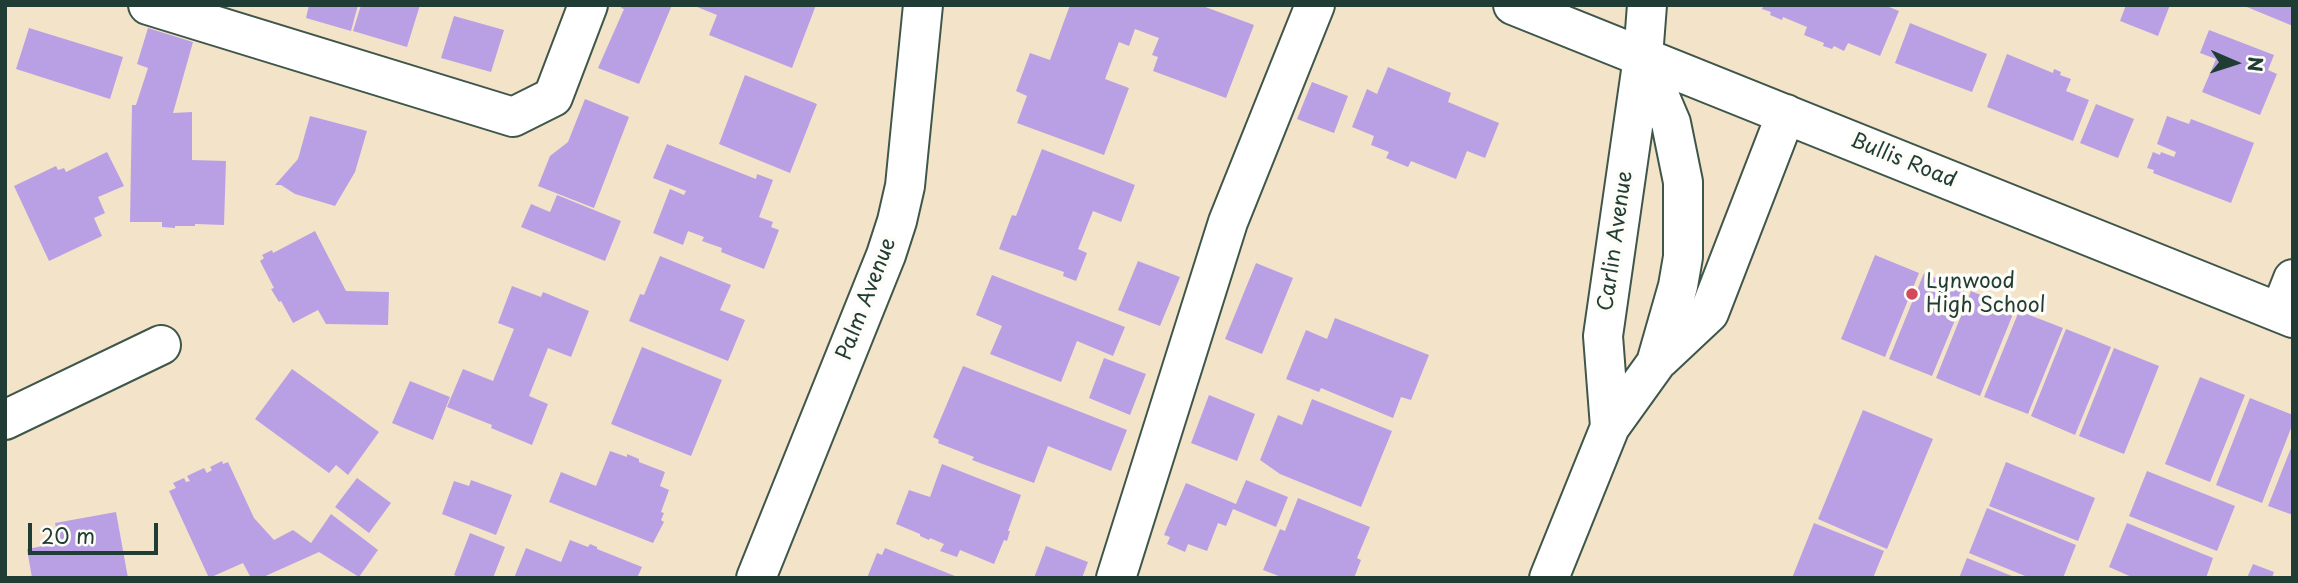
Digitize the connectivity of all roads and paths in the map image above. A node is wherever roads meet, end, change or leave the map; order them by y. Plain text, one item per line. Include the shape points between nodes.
1 (148, 5) edge
2 (588, 5) edge
3 (923, 5) edge
4 (1315, 5) edge
5 (1513, 5) edge
6 (1647, 5) edge
7 (1643, 57) junction
8 (1786, 114) junction
9 (2289, 303) edge
10 (160, 345) dead end
11 (1656, 363) junction
12 (5, 420) edge
13 (1610, 427) junction
14 (756, 578) edge
15 (1116, 578) edge
16 (1549, 578) edge

1 - 2 street via 513,117 553,97
3 - 14 street, Palm Avenue via 905,186 897,221
4 - 15 street via 1228,222
5 - 7 street, Bullis Road
6 - 7 street, Carlin Avenue
7 - 8 street, Bullis Road
7 - 11 street, Carlin Avenue via 1671,123 1683,182 1683,257
7 - 13 street, Carlin Avenue via 1603,336
8 - 9 street, Bullis Road
8 - 11 street via 1709,313
10 - 12 street
11 - 13 street, Carlin Avenue
13 - 16 street, Carlin Avenue

